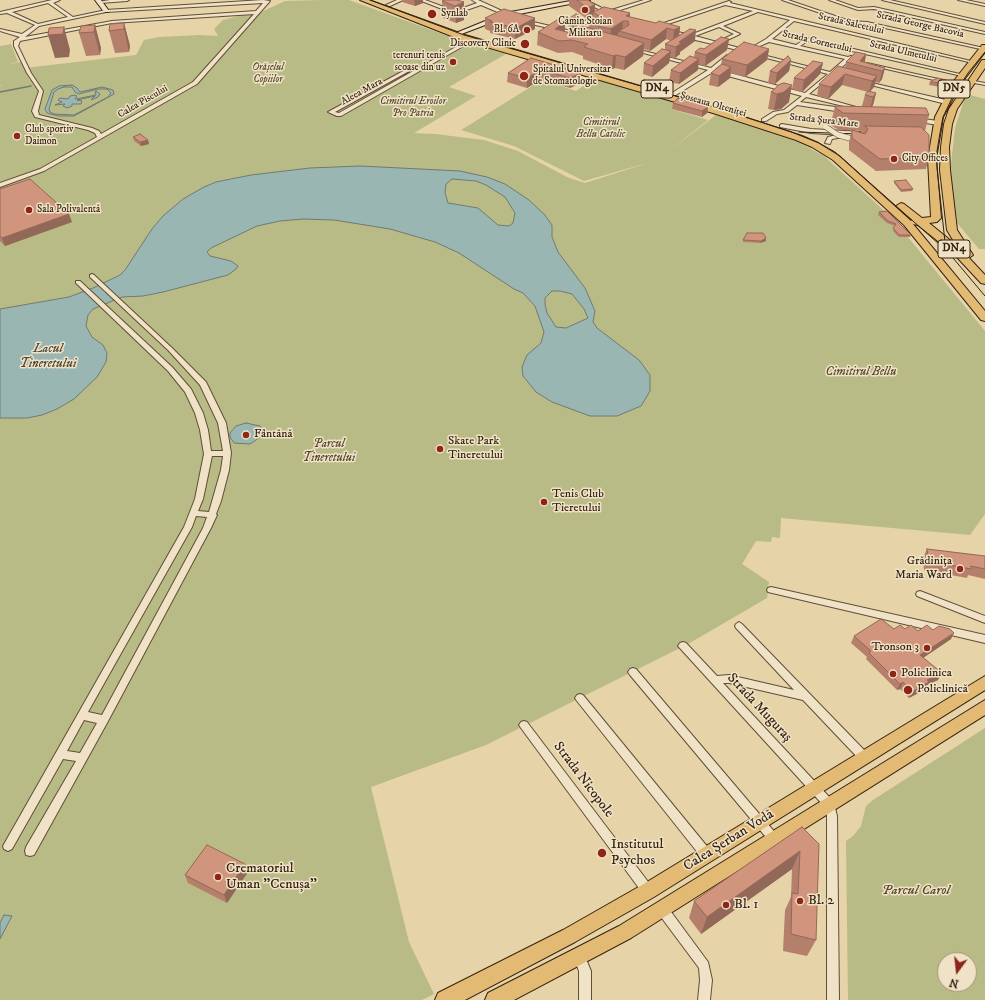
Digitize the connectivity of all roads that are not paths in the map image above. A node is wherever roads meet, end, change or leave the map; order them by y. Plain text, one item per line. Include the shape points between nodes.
1 (58, 0) edge
2 (127, 0) edge
3 (268, 0) edge
4 (363, 0) edge
5 (375, 0) edge
6 (401, 0) edge
7 (421, 0) edge
8 (442, 0) edge
9 (474, 0) edge
10 (584, 0) edge
11 (649, 0) edge
12 (733, 0) edge
13 (784, 0) edge
14 (831, 0) edge
15 (884, 0) edge
16 (960, 0) edge
17 (99, 1) edge
18 (49, 2) junction
19 (481, 3) junction
20 (724, 3) junction
21 (431, 4) junction
22 (388, 5) junction
23 (985, 5) edge
24 (461, 6) dead end
25 (468, 8) junction
26 (7, 11) junction
27 (106, 11) junction
28 (758, 11) junction
29 (0, 13) edge
30 (610, 13) junction
31 (256, 14) junction
32 (507, 14) junction
33 (617, 16) edge
34 (72, 18) junction
35 (793, 20) junction
36 (585, 23) dead end
37 (985, 23) edge
38 (38, 26) junction
39 (720, 26) junction
40 (566, 27) edge
41 (0, 30) edge
42 (561, 30) junction
43 (985, 33) edge
44 (463, 36) junction
45 (690, 36) junction
46 (22, 37) junction
47 (588, 37) edge
48 (768, 40) junction
49 (680, 41) edge
50 (716, 43) junction
51 (626, 47) edge
52 (796, 47) junction
53 (984, 48) edge
54 (738, 49) junction
55 (664, 51) edge
56 (746, 51) junction
57 (858, 51) junction
58 (657, 55) junction
59 (849, 59) junction
60 (973, 62) junction
61 (984, 65) edge
62 (711, 70) junction
63 (832, 74) junction
64 (847, 77) edge
65 (967, 78) junction
66 (861, 81) edge
67 (956, 84) junction
68 (985, 84) edge
69 (674, 94) junction
70 (805, 96) junction
71 (947, 100) junction
72 (796, 103) junction
73 (909, 119) edge
74 (764, 120) junction
75 (938, 123) junction
76 (782, 126) junction
77 (826, 127) dead end
78 (100, 137) junction
79 (861, 142) edge
80 (828, 143) junction
81 (0, 185) edge
82 (936, 214) junction
83 (909, 218) junction
84 (919, 222) junction
85 (92, 276) dead end
86 (985, 276) edge
87 (78, 282) dead end
88 (985, 282) edge
89 (960, 286) junction
90 (130, 311) junction
91 (115, 317) junction
92 (984, 318) edge
93 (170, 349) junction
94 (155, 355) junction
95 (227, 453) junction
96 (208, 454) junction
97 (194, 513) junction
98 (213, 515) junction
99 (771, 590) dead end
100 (920, 594) dead end
101 (985, 620) edge
102 (739, 626) dead end
103 (985, 639) edge
104 (683, 646) dead end
105 (633, 672) dead end
106 (715, 680) junction
107 (985, 682) edge
108 (805, 696) junction
109 (580, 698) dead end
110 (982, 709) edge
111 (82, 715) junction
112 (104, 720) junction
113 (524, 724) dead end
114 (61, 754) junction
115 (863, 756) junction
116 (82, 758) junction
117 (814, 789) junction
118 (828, 804) junction
119 (760, 821) junction
120 (774, 838) junction
121 (8, 846) dead end
122 (30, 851) dead end
123 (706, 854) junction
124 (648, 891) junction
125 (662, 909) junction
126 (579, 956) junction
127 (445, 1000) edge
128 (495, 1000) edge
129 (585, 1000) edge
130 (704, 1000) edge
131 (833, 1000) edge

1 - 18 street
2 - 17 street
3 - 27 street
3 - 31 street, Calea Piscului
4 - 44 main road, Șoseaua Olteniței / DN4
5 - 22 main road, Șoseaua Olteniței / DN4
6 - 22 street
7 - 21 street
8 - 21 street
9 - 19 street
10 - 30 street
10 - 32 street
11 - 30 street
12 - 20 street
13 - 53 street, Strada George Bacovia via 850,22 867,22
14 - 43 street via 858,9 872,8
15 - 37 street
16 - 23 street
17 - 27 street
18 - 26 street
18 - 34 street
19 - 25 street
19 - 32 street
20 - 28 street, Strada Sălcetului
20 - 45 street via 654,28
21 - 25 street via 455,13
22 - 44 main road, Șoseaua Olteniței / DN4
24 - 25 street
26 - 29 street
26 - 38 street
27 - 34 street
28 - 35 street, Strada Sălcetului
28 - 39 street
30 - 33 street
30 - 36 street
31 - 46 street via 112,22 42,37
31 - 78 street, Calea Piscului via 195,83
32 - 42 street
32 - 44 street
34 - 38 street
35 - 48 street
35 - 60 street, Strada Sălcetului
38 - 46 street
39 - 45 street
39 - 50 street via 738,34
40 - 42 street
41 - 46 street
42 - 47 street
44 - 44 street, Aleea Mara via 331,112 339,115
44 - 69 main road, Șoseaua Olteniței / DN4
44 - 83 main road, Șoseaua Olteniței / DN4 via 716,111 807,141 836,158
45 - 49 street
45 - 50 street
46 - 78 street via 15,44 41,91 35,110 37,116 90,129 97,132
48 - 52 street, Strada Cornetului
48 - 56 street
50 - 54 street
51 - 58 street
52 - 57 street, Strada Ulmetului via 807,38
52 - 59 street, Strada Cornetului
53 - 60 main road, DN5
54 - 56 street
54 - 62 street
55 - 58 street
56 - 63 street
57 - 59 street
57 - 65 street, Strada Ulmetului
58 - 62 street
59 - 63 street
59 - 67 street, Strada Cornetului
60 - 65 main road, DN5
61 - 65 main road, DN5
62 - 69 street
62 - 70 street
63 - 64 street
63 - 70 street
65 - 67 main road, DN5
65 - 68 street, Strada Ulmetului
65 - 86 main road, DN5 via 949,119 944,170 954,234
66 - 71 street
67 - 71 main road, DN5
69 - 74 main road, Șoseaua Olteniței / DN4
70 - 72 street
70 - 72 street via 863,112
71 - 75 main road, DN5
72 - 74 street via 786,111
73 - 75 street
74 - 76 main road, Șoseaua Olteniței / DN4
75 - 82 main road, DN5 via 931,139
76 - 80 main road, Șoseaua Olteniței / DN4
76 - 80 street, Strada Șura Mare via 869,136 836,137 829,139
77 - 79 street, bridge via 838,135
78 - 81 street, Calea Piscului via 42,170
80 - 83 main road, Șoseaua Olteniței / DN4 via 846,156
82 - 83 main road
82 - 84 main road via 936,219
83 - 84 main road
83 - 89 main road, Șoseaua Olteniței
84 - 88 main road, DN4 via 958,252
85 - 90 street
87 - 91 street
88 - 89 main road via 965,265 952,264 950,268
89 - 92 main road
90 - 91 street
90 - 93 street
91 - 94 street
93 - 94 street
93 - 95 street via 203,384 214,404 222,423
94 - 96 street via 188,391 199,412
95 - 96 street
95 - 98 street via 222,488
96 - 97 street via 203,487
97 - 98 street
97 - 111 street
98 - 112 street
99 - 103 street
100 - 101 street
102 - 108 street
104 - 106 street, Strada Muguraș
105 - 119 street
106 - 108 street via 729,680
106 - 117 street, Strada Muguraș
107 - 115 main road, Calea Șerban Vodă
108 - 115 street
109 - 123 street
110 - 118 main road, Calea Șerban Vodă
111 - 112 street
111 - 114 street
112 - 116 street
113 - 124 street, Strada Nicopole
114 - 116 street
114 - 121 street
115 - 117 main road, Calea Șerban Vodă
116 - 122 street
117 - 118 street, Strada Muguraș
117 - 119 main road, Calea Șerban Vodă
118 - 120 main road, Calea Șerban Vodă
118 - 131 street via 832,816
119 - 120 street
119 - 123 main road, Calea Șerban Vodă
120 - 125 main road, Calea Șerban Vodă
123 - 124 main road, Calea Șerban Vodă
124 - 127 main road, Calea Șerban Vodă via 569,936
125 - 126 main road, Calea Șerban Vodă
125 - 130 street via 704,966
126 - 128 main road, Calea Șerban Vodă
126 - 129 street via 586,975

